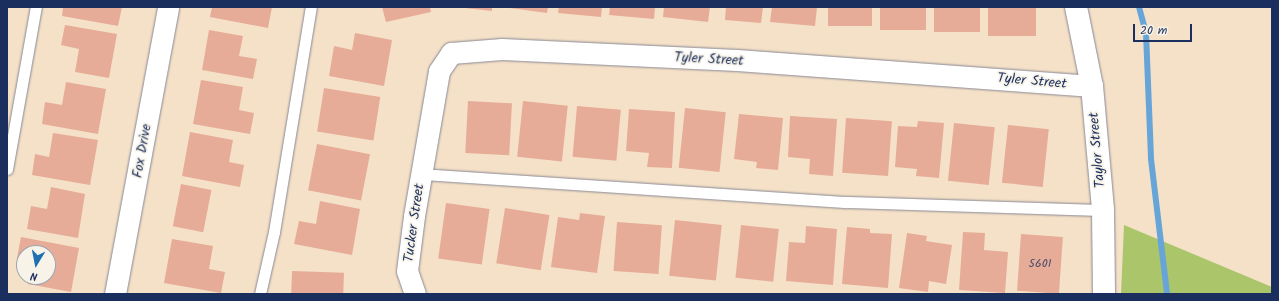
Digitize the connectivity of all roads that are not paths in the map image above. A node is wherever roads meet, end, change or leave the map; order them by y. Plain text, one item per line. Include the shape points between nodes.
1 (36, 7) edge
2 (168, 7) edge
3 (311, 7) edge
4 (1076, 7) edge
5 (1092, 86) junction
6 (7, 169) edge
7 (421, 174) junction
8 (1103, 210) junction
9 (115, 294) edge
10 (260, 294) edge
11 (415, 294) edge
12 (1104, 294) edge

1 - 6 lane
2 - 9 street, Fox Drive
3 - 10 lane via 274,232
4 - 5 street, Taylor Street
5 - 7 street, Tyler Street via 698,58 502,49 451,54 439,71
5 - 8 street, Taylor Street
7 - 8 lane via 846,202
7 - 11 street, Tucker Street via 407,271
8 - 12 street, Taylor Street

